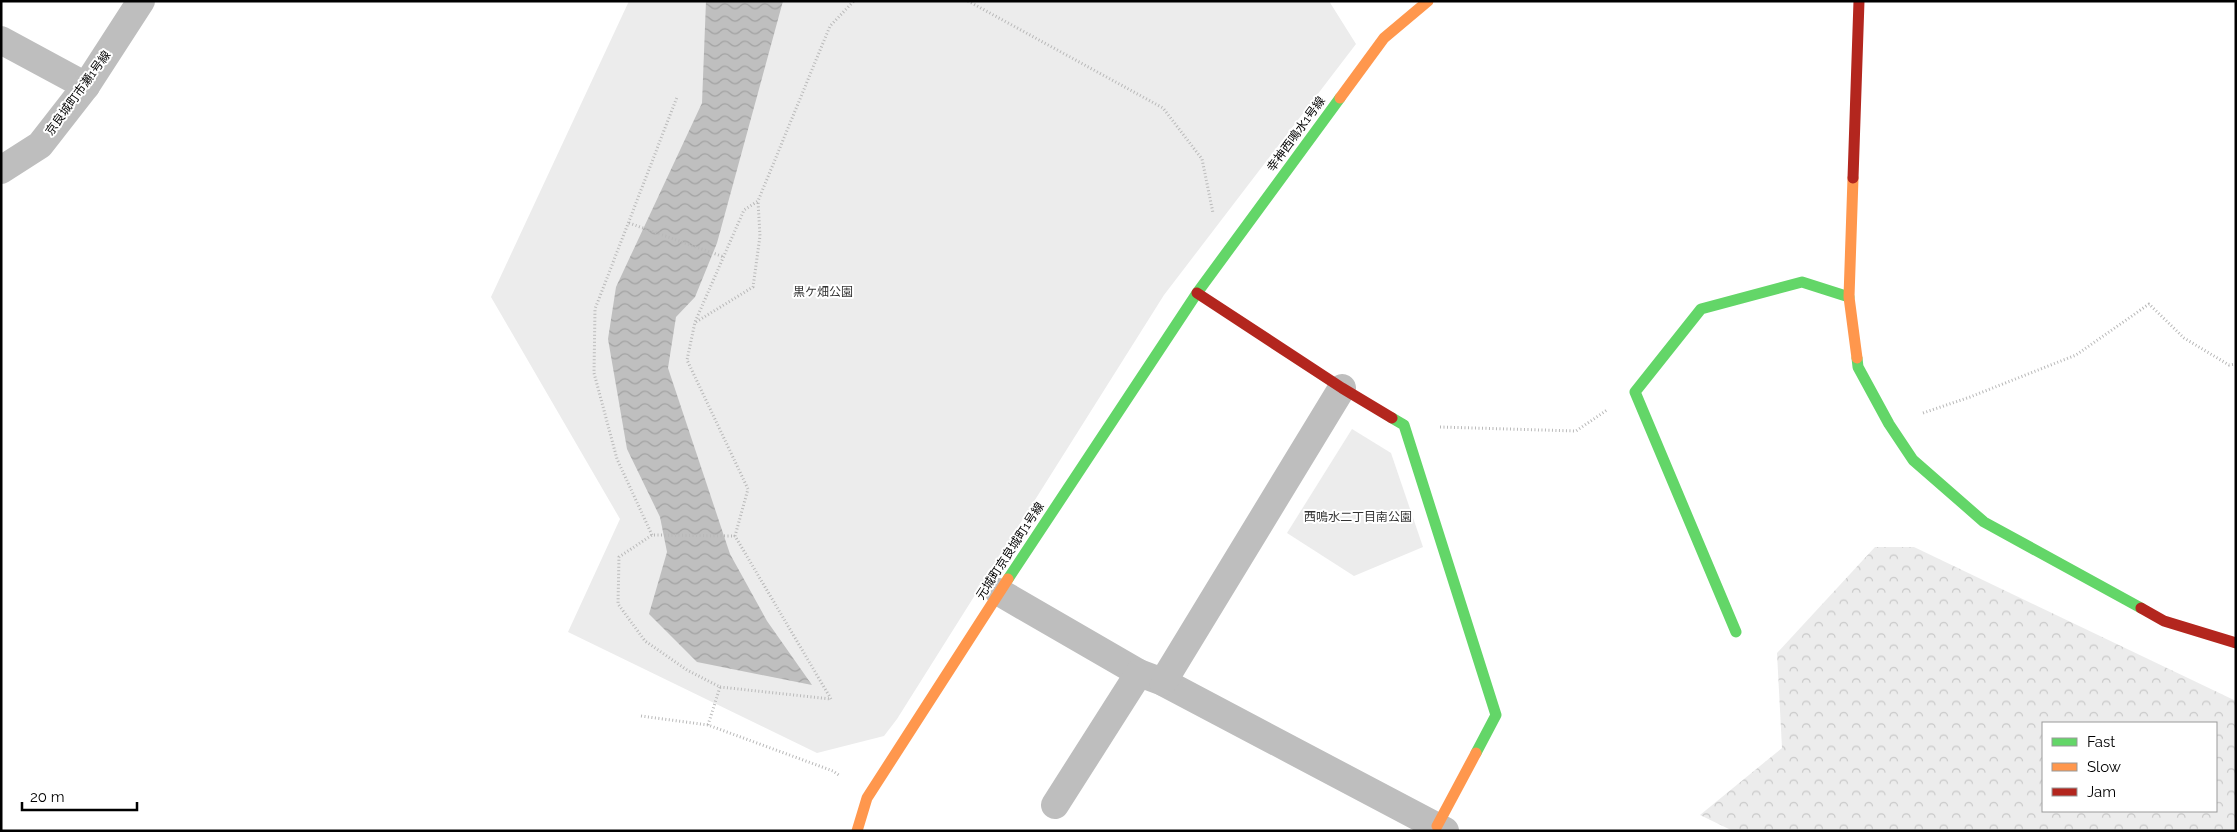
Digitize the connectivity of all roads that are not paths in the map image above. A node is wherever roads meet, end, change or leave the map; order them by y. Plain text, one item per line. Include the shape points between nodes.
1 (141, 1) edge
2 (1428, 1) edge
3 (1859, 1) edge
4 (1, 40) edge
5 (86, 86) junction
6 (1, 170) edge
7 (1197, 293) junction
8 (1849, 297) junction
9 (1342, 388) junction
10 (999, 592) junction
11 (1736, 632) dead end
12 (2236, 643) edge
13 (1151, 677) junction
14 (1055, 805) dead end
15 (1441, 828) edge
16 (858, 831) edge

1 - 5 street, 京良城町市瀬1号線
2 - 7 street, 幸神西鳴水1号線 via 1384,38
3 - 8 street
4 - 5 street
5 - 6 street, 京良城町市瀬1号線 via 40,145
7 - 9 street
7 - 10 street, 元城町京良城町1号線
8 - 11 street via 1802,282 1701,309 1634,392
8 - 12 street via 1858,367 1913,460 1984,522 2164,621
9 - 13 street
9 - 15 street via 1404,426 1496,715
10 - 13 street
10 - 16 street, 元城町京良城町1号線 via 867,798
13 - 14 street
13 - 15 street

